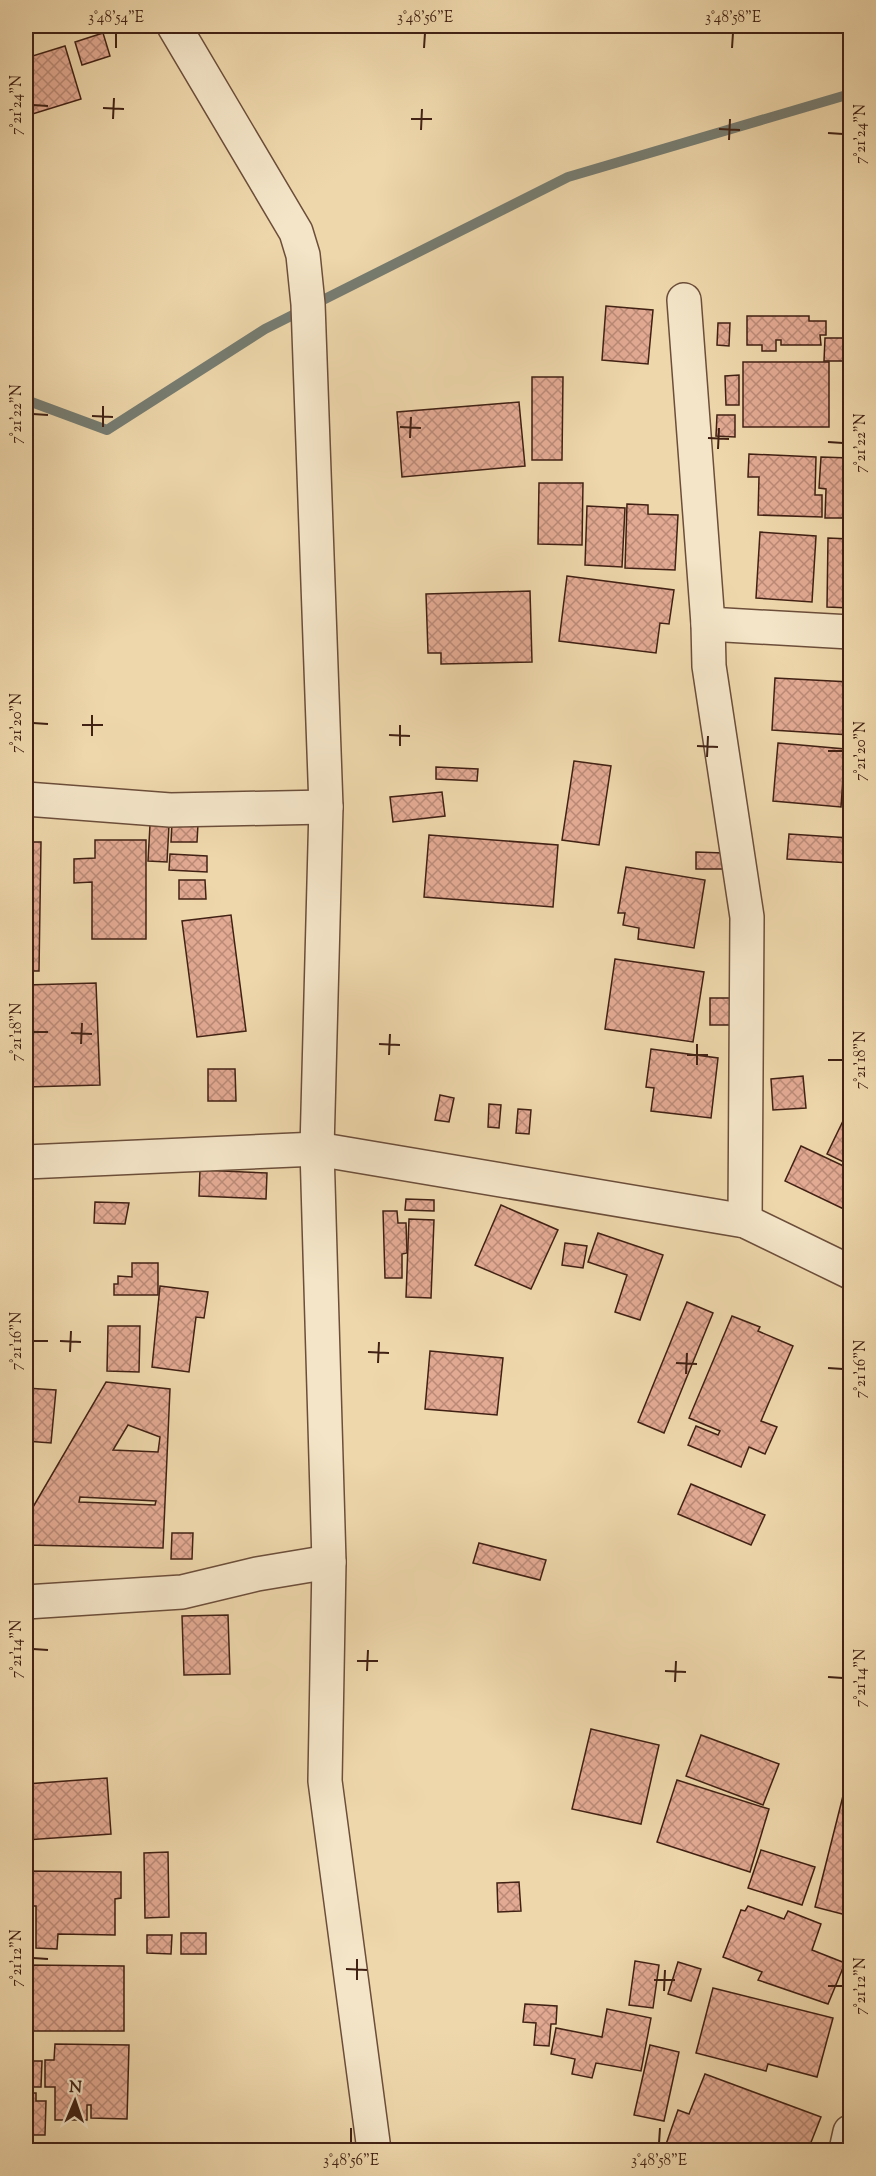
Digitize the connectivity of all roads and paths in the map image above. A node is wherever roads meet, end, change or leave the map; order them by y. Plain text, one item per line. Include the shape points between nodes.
1 (174, 26) edge
2 (684, 300) dead end
3 (708, 624) junction
4 (850, 632) edge
5 (26, 799) edge
6 (326, 807) junction
7 (317, 1149) junction
8 (26, 1162) edge
9 (744, 1221) junction
10 (850, 1272) edge
11 (329, 1562) junction
12 (26, 1602) edge
13 (850, 2132) edge
14 (374, 2151) edge
15 (846, 2151) edge

1 - 6 street via 291,223 303,255
2 - 3 street
3 - 4 street
3 - 9 street via 709,666 747,917
5 - 6 street via 170,810
6 - 7 street
7 - 8 street
7 - 9 street
7 - 11 street
9 - 10 street
11 - 12 street via 182,1592
11 - 14 street via 326,1781
13 - 15 street

